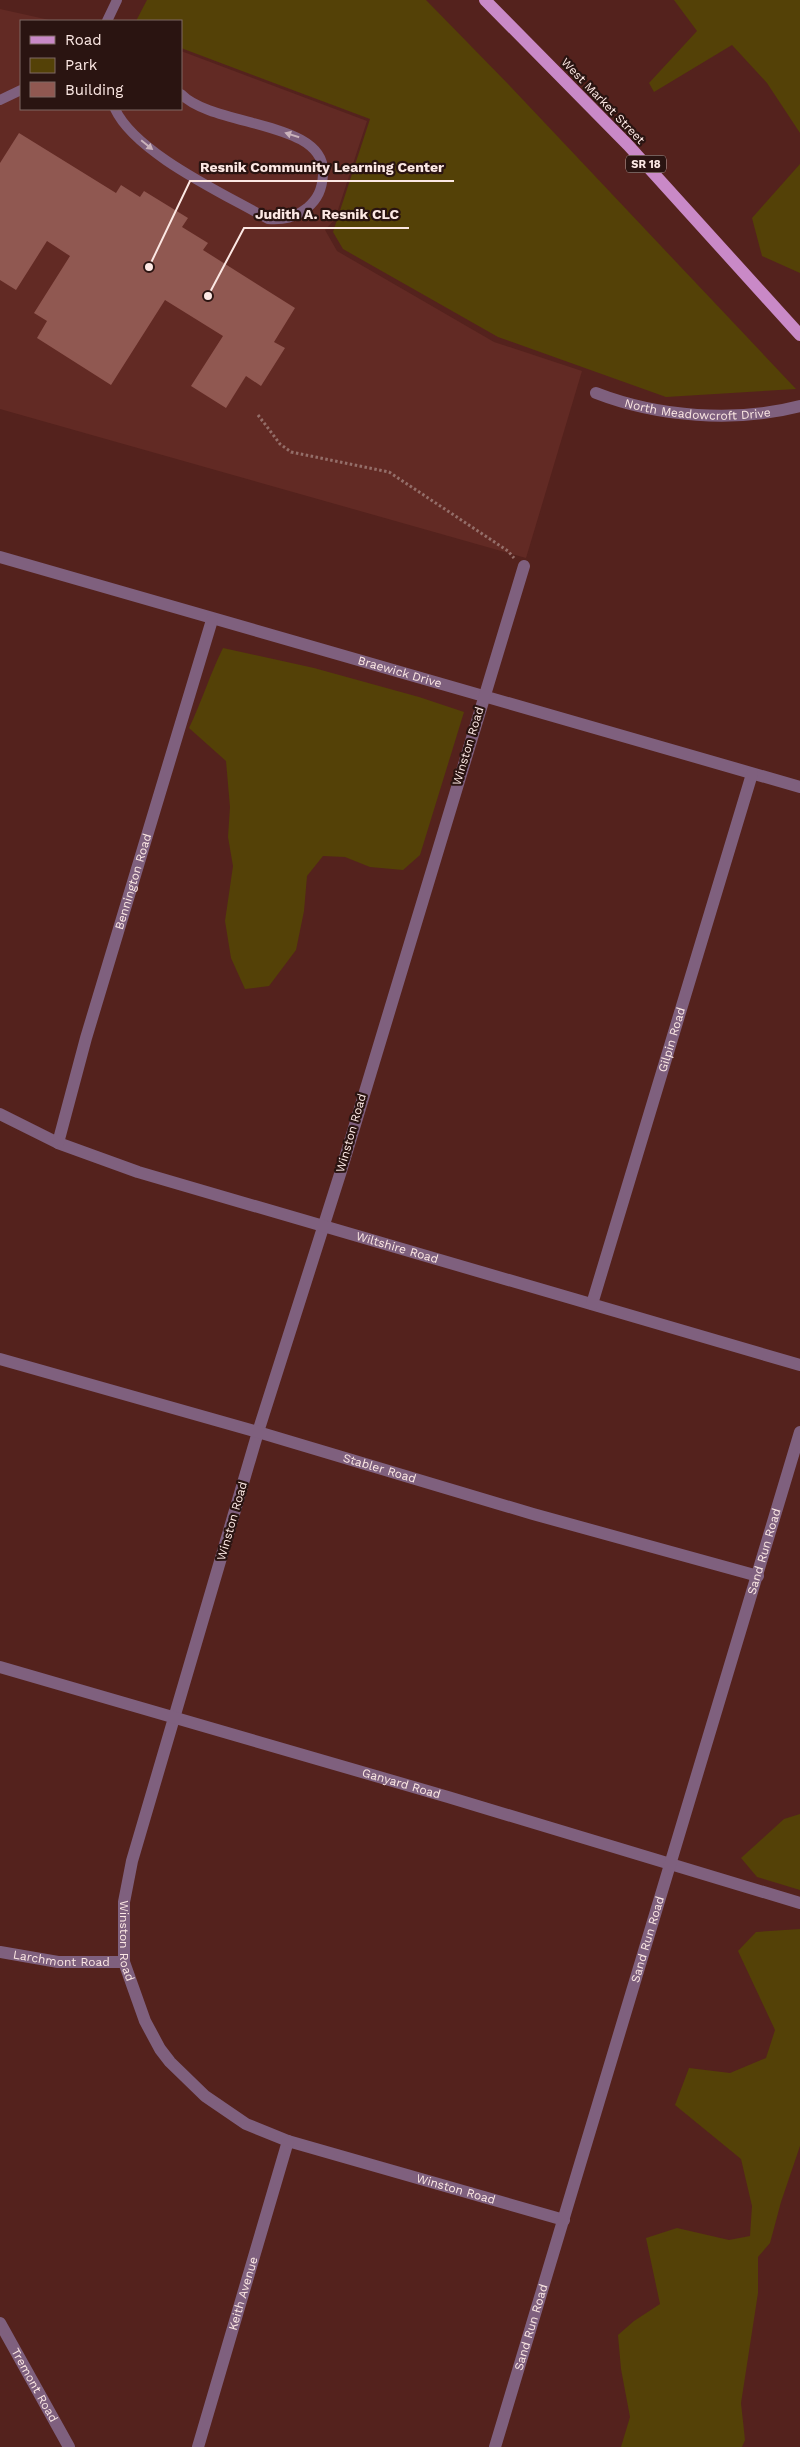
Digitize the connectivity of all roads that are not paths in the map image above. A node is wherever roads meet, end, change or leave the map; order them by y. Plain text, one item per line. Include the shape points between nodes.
1 (117, 0) edge
2 (485, 0) edge
3 (107, 20) edge
4 (20, 90) edge
5 (182, 95) edge
6 (0, 100) edge
7 (115, 110) edge
8 (800, 335) edge
9 (596, 394) dead end
10 (800, 406) edge
11 (0, 557) edge
12 (524, 566) road end
13 (212, 620) junction
14 (483, 696) junction
15 (752, 774) junction
16 (800, 788) edge
17 (0, 1114) edge
18 (58, 1143) junction
19 (323, 1226) junction
20 (592, 1304) junction
21 (0, 1359) edge
22 (800, 1366) edge
23 (258, 1432) junction
24 (800, 1432) edge
25 (758, 1576) junction
26 (0, 1667) edge
27 (174, 1719) junction
28 (671, 1863) junction
29 (800, 1903) edge
30 (0, 1952) edge
31 (124, 1962) junction
32 (288, 2140) junction
33 (564, 2220) junction
34 (0, 2323) edge
35 (69, 2447) edge
36 (198, 2447) edge
37 (495, 2447) edge

1 - 3 lane
2 - 8 main road, West Market Street / SR 18 via 628,145
4 - 6 lane
7 -> 5 lane via 120,120 146,146 268,219 287,220 314,202 322,187 324,165 316,150 300,137 204,111
9 - 10 street, North Meadowcroft Drive via 649,408 704,415 747,414
11 - 13 street, Braewick Drive
12 - 14 street, Winston Road
13 - 14 street, Braewick Drive
13 - 18 street, Bennington Road via 86,1038
14 - 15 street, Braewick Drive
14 - 19 street, Winston Road
15 - 16 street, Braewick Drive
15 - 20 street, Gilpin Road
17 - 18 street, Wiltshire Road
18 - 19 street, Wiltshire Road via 138,1172
19 - 20 street, Wiltshire Road
19 - 23 street, Winston Road
20 - 22 street, Wiltshire Road
21 - 23 street, Stabler Road
23 - 25 street, Stabler Road via 533,1514
23 - 27 street, Winston Road
24 - 25 street, Sand Run Road
25 - 28 street, Sand Run Road
26 - 27 street, Ganyard Road
27 - 28 street, Ganyard Road
27 - 31 street, Winston Road via 126,1888
28 - 29 street, Ganyard Road
28 - 33 street, Sand Run Road
30 - 31 street, Larchmont Road via 58,1962
31 - 32 street, Winston Road via 145,2022 170,2062 192,2085 228,2112 253,2127
32 - 33 street, Winston Road
32 - 36 street, Keith Avenue
33 - 37 street, Sand Run Road
34 - 35 street, Tremont Road

